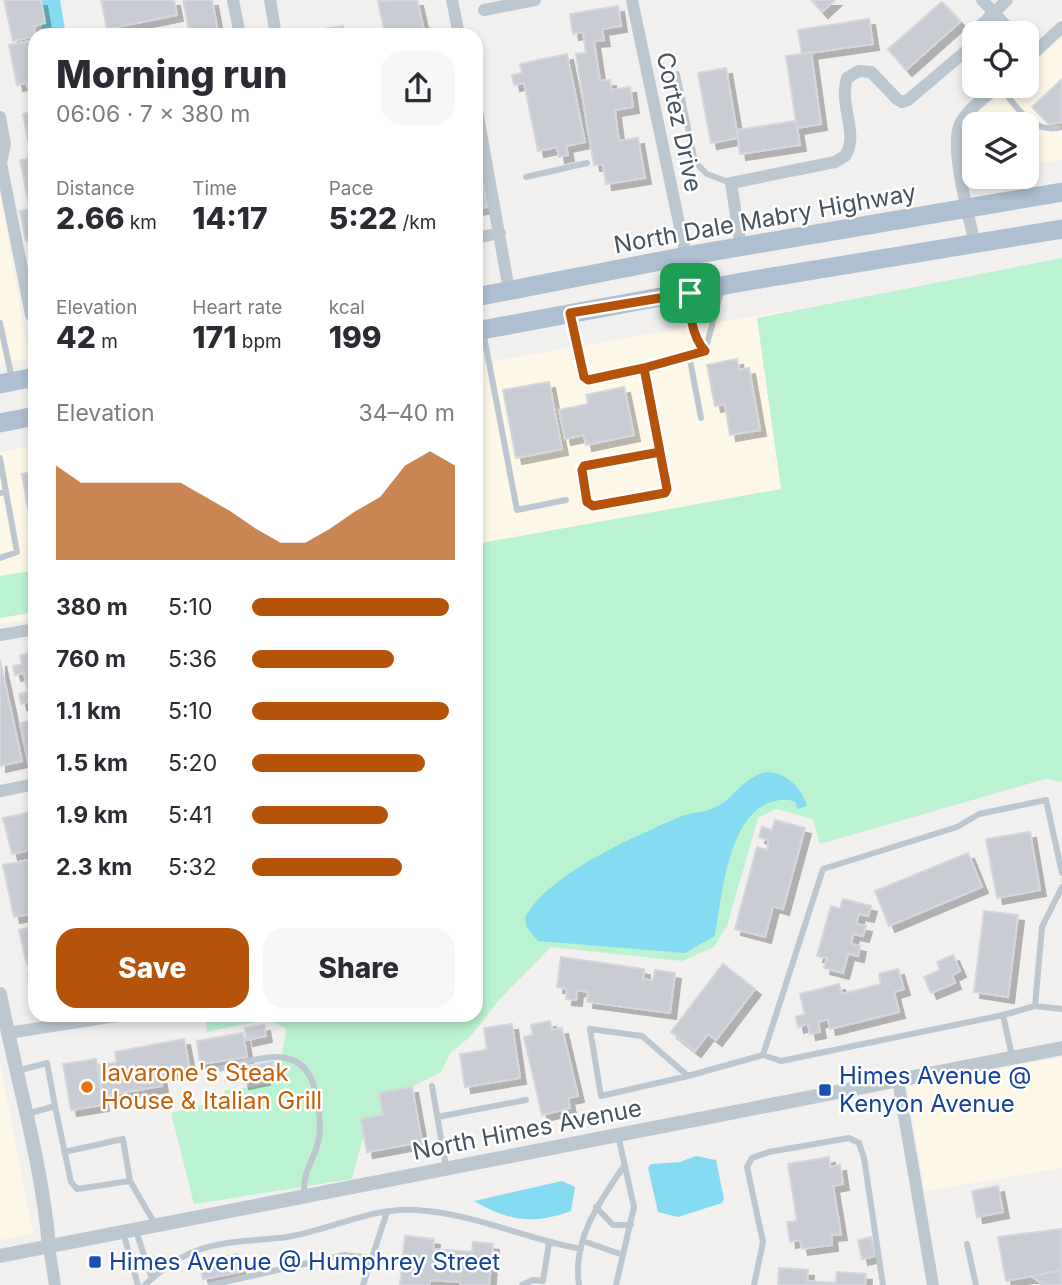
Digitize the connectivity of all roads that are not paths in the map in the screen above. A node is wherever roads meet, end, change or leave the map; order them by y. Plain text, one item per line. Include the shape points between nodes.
1 (233, 0) edge
2 (270, 0) edge
3 (452, 0) edge
4 (534, 0) edge
5 (632, 0) edge
6 (982, 0) edge
7 (1007, 0) edge
8 (484, 10) dead end
9 (994, 13) junction
10 (1002, 21) edge
11 (1062, 27) edge
12 (239, 28) edge
13 (275, 28) edge
14 (458, 28) edge
15 (1039, 46) edge
16 (677, 74) dead end
17 (985, 98) edge
18 (1009, 98) edge
19 (0, 117) edge
20 (1058, 128) dead end
21 (483, 142) edge
22 (587, 163) dead end
23 (526, 177) dead end
24 (731, 183) junction
25 (1062, 192) edge
26 (968, 209) junction
27 (1062, 229) edge
28 (500, 233) junction
29 (483, 237) edge
30 (975, 244) junction
31 (741, 247) junction
32 (686, 256) junction
33 (732, 284) junction
34 (509, 290) junction
35 (690, 293) junction
36 (483, 295) edge
37 (28, 300) edge
38 (570, 313) junction
39 (0, 323) edge
40 (483, 329) edge
41 (483, 345) edge
42 (705, 351) junction
43 (689, 355) junction
44 (644, 368) junction
45 (28, 378) edge
46 (6, 382) edge
47 (28, 417) edge
48 (701, 418) dead end
49 (0, 423) edge
50 (660, 452) junction
51 (0, 458) edge
52 (3, 493) edge
53 (566, 500) dead end
54 (0, 558) edge
55 (28, 630) edge
56 (0, 635) edge
57 (28, 785) edge
58 (0, 791) edge
59 (1062, 873) edge
60 (1062, 887) edge
61 (0, 994) edge
62 (1035, 1006) junction
63 (1062, 1009) edge
64 (1003, 1015) junction
65 (81, 1022) edge
66 (8, 1034) junction
67 (1062, 1048) edge
68 (763, 1055) junction
69 (1012, 1058) junction
70 (219, 1069) dead end
71 (17, 1071) junction
72 (688, 1076) junction
73 (898, 1080) junction
74 (432, 1086) dead end
75 (526, 1100) dead end
76 (55, 1106) junction
77 (27, 1114) junction
78 (437, 1117) junction
79 (618, 1135) junction
80 (64, 1152) junction
81 (624, 1166) junction
82 (447, 1169) junction
83 (130, 1181) junction
84 (306, 1196) junction
85 (596, 1207) junction
86 (387, 1212) junction
87 (631, 1225) junction
88 (156, 1226) junction
89 (129, 1231) junction
90 (549, 1243) junction
91 (967, 1244) dead end
92 (582, 1245) junction
93 (48, 1247) junction
94 (623, 1255) junction
95 (0, 1256) edge
96 (372, 1258) junction
97 (152, 1279) junction
98 (543, 1281) junction
99 (55, 1285) edge
100 (138, 1285) edge
101 (145, 1285) edge
102 (211, 1285) edge
103 (363, 1285) edge
104 (522, 1285) edge
105 (551, 1285) edge
106 (579, 1285) edge
107 (616, 1285) edge
108 (754, 1285) edge
109 (883, 1285) edge
110 (933, 1285) edge
111 (976, 1285) edge

1 - 12 street
2 - 13 street
3 - 14 street
4 - 8 street
5 - 32 street, Cortez Drive
6 - 9 street
7 - 9 street
9 - 10 street
9 - 24 street, Cortez Drive via 975,31 967,50 908,100 897,99 871,72 859,71 847,78 842,93 851,138 845,156 835,162
11 - 15 street
16 - 24 lane via 695,162 707,174
17 - 26 street via 958,128
18 - 20 lane via 1042,130
19 - 37 street via 5,144 1,163
21 - 28 street
22 - 23 lane
24 - 31 street, Cortez Drive
25 - 26 main road, North Dale Mabry Highway
26 - 30 street
26 - 31 main road, North Dale Mabry Highway
27 - 30 main road
28 - 29 street
28 - 34 street
30 - 33 main road
31 - 32 main road, North Dale Mabry Highway
32 - 34 main road, North Dale Mabry Highway
32 - 35 street, Cortez Drive
33 - 35 main road
33 - 42 lane
34 - 36 main road, North Dale Mabry Highway
35 - 38 main road
35 - 42 lane via 696,341
38 - 40 main road
38 - 44 lane via 588,380
39 - 46 lane
41 - 53 lane via 517,510
42 - 43 lane
43 - 44 lane
43 - 48 lane
44 - 50 lane
45 - 46 main road
47 - 49 main road
50 - 50 lane via 665,493 593,506 587,502 584,466
51 - 52 lane
52 - 54 lane via 17,552
55 - 56 street
57 - 58 street
59 - 68 lane via 1046,800 979,814 957,827 822,869
60 - 62 lane via 1042,927
61 - 66 street
62 - 63 lane
62 - 64 lane
64 - 68 lane via 781,1061
64 - 69 lane
65 - 66 street
66 - 71 street
67 - 69 street, North Himes Avenue
68 - 72 lane
69 - 73 street, North Himes Avenue
70 - 84 lane via 277,1057 299,1061 310,1072 321,1122 303,1180
71 - 76 lane via 47,1063
71 - 77 street
72 - 72 lane via 642,1035 590,1029 601,1096
73 - 79 street, North Himes Avenue
73 - 110 street
74 - 78 lane
75 - 78 lane
76 - 77 lane
76 - 80 lane
77 - 93 street
78 - 82 lane
79 - 81 lane
79 - 82 street, North Himes Avenue
80 - 83 lane via 77,1189
80 - 83 lane via 123,1139
81 - 85 lane
81 - 87 lane via 632,1186
82 - 84 street, North Himes Avenue
83 - 88 lane
84 - 88 street, North Himes Avenue
85 - 87 lane via 614,1225
85 - 92 lane
86 - 90 lane via 445,1213
86 - 96 lane
86 - 97 lane via 288,1236 211,1246 180,1258
87 - 94 lane
88 - 89 street, North Himes Avenue
89 - 93 street, North Himes Avenue
89 - 97 lane
89 - 100 lane
90 - 92 lane
90 - 98 lane
91 - 111 lane
92 - 94 lane
92 - 106 lane
93 - 95 street, North Himes Avenue
93 - 99 street
94 - 107 lane
96 - 102 lane via 344,1255
96 - 103 lane
97 - 101 lane
98 - 104 lane
98 - 105 lane
108 - 109 lane via 763,1242 747,1167 752,1158 849,1138 859,1143 864,1158

